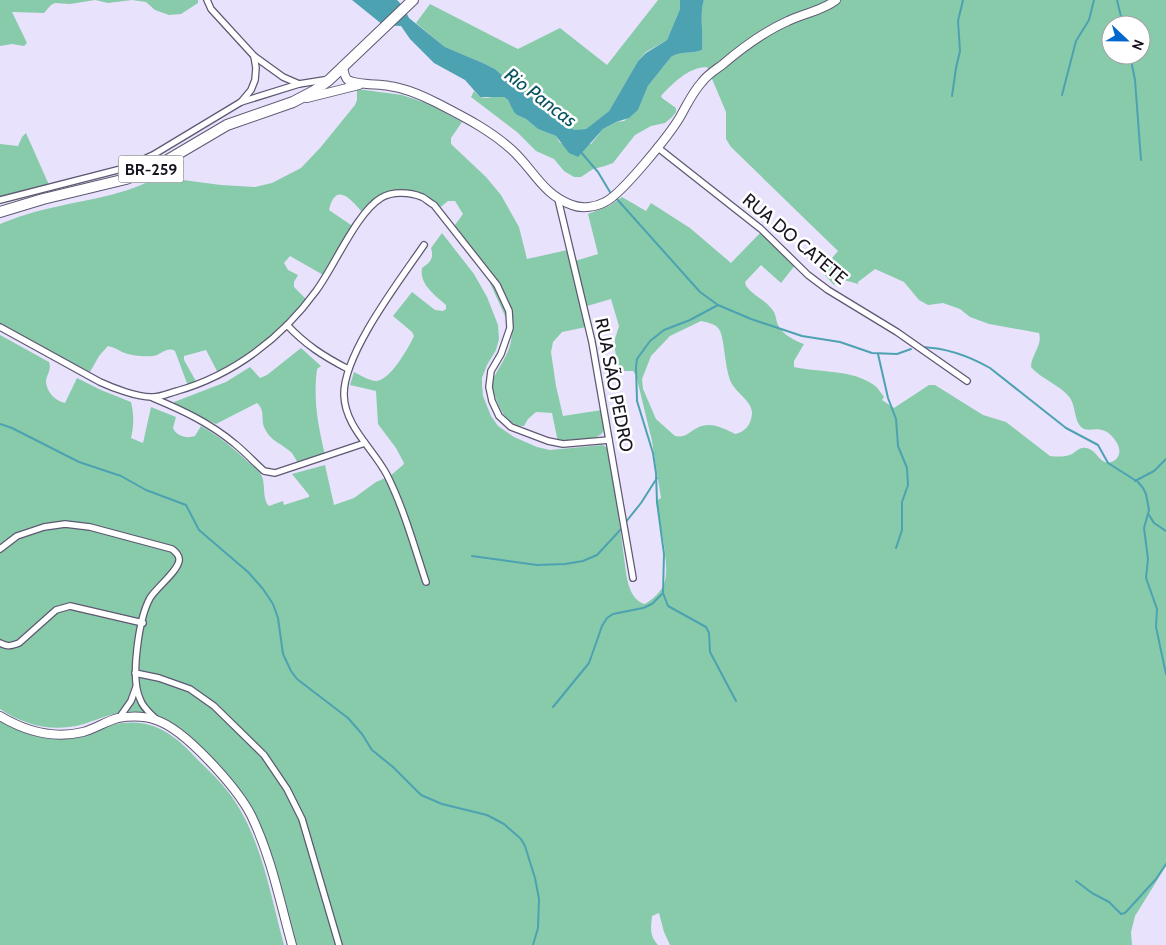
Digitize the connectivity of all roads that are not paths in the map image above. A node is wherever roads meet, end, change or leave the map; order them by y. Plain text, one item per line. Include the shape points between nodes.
1 (207, 0) edge
2 (413, 0) edge
3 (836, 0) edge
4 (254, 56) junction
5 (343, 66) junction
6 (329, 80) junction
7 (366, 83) junction
8 (299, 84) junction
9 (241, 102) junction
10 (293, 102) junction
11 (657, 147) junction
12 (558, 199) junction
13 (0, 200) edge
14 (0, 212) edge
15 (424, 245) dead end
16 (287, 325) junction
17 (0, 327) edge
18 (348, 369) junction
19 (968, 381) dead end
20 (152, 398) junction
21 (609, 440) junction
22 (365, 443) junction
23 (0, 549) edge
24 (633, 578) dead end
25 (426, 582) dead end
26 (143, 623) junction
27 (0, 642) edge
28 (135, 673) junction
29 (136, 687) junction
30 (0, 716) edge
31 (118, 718) junction
32 (157, 720) junction
33 (292, 945) edge
34 (339, 945) edge

1 - 4 street via 211,9
2 - 5 highway, BR-259
3 - 11 street via 768,30 702,80
4 - 8 street via 283,77
4 - 9 street via 255,80
5 - 6 highway, BR-259
5 - 7 street via 347,79
6 - 8 street
6 - 10 highway, BR-259
7 - 10 street
7 - 12 street via 408,90 492,133 514,151
8 - 9 street
9 - 13 street via 153,155 125,168
10 - 14 highway, BR-259 via 227,125 154,168 126,179
11 - 12 street via 607,202 591,207 574,206
11 - 19 street, RUA DO CATETE via 761,230 815,280
12 - 21 street, RUA SÃO PEDRO via 592,342
15 - 18 street via 368,329
16 - 18 street via 315,351
16 - 20 street via 254,354 220,375
16 - 21 street via 316,291 372,206 391,194 407,193 422,197 434,206 497,284 509,311 510,328 501,354 490,371 489,387 499,416 510,427 548,441 562,444
17 - 20 street via 100,382
18 - 22 street via 344,395 350,420
20 - 22 street via 211,426 269,473
21 - 24 street, RUA SÃO PEDRO
22 - 25 street via 386,473 404,512
23 - 26 street via 16,536 65,524 90,527 172,549 178,554 177,567 150,598
26 - 27 street via 70,606 56,610 19,643 6,646
26 - 28 street
28 - 29 street
28 - 34 street via 190,689 214,706 264,755 302,819
29 - 31 street via 131,701
29 - 32 street via 143,706
30 - 31 street via 22,728 66,735
31 - 32 street via 140,716
32 - 33 street via 190,742 230,784 250,814 267,854

